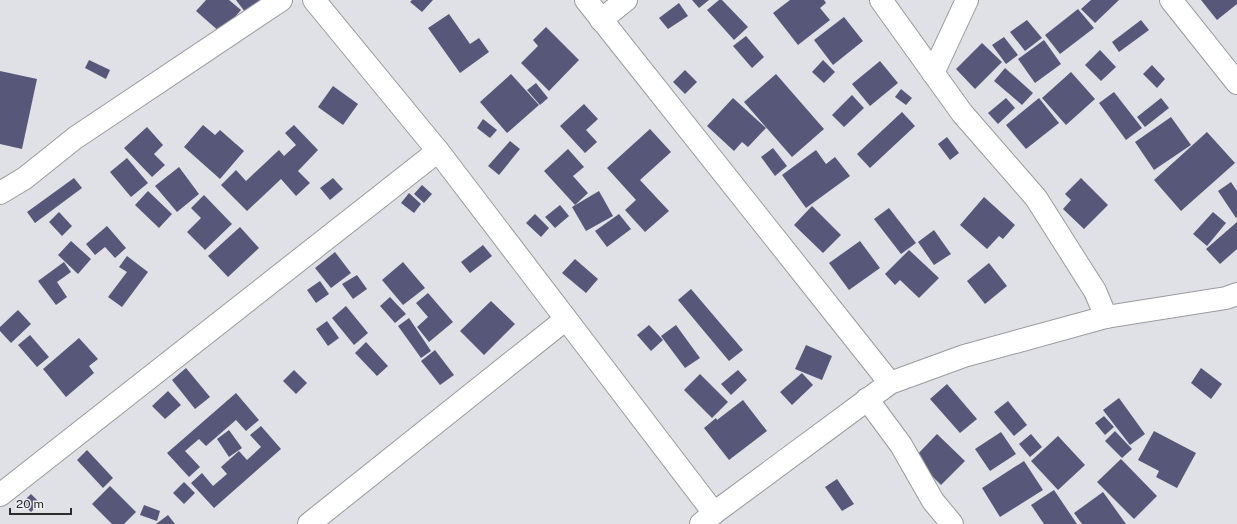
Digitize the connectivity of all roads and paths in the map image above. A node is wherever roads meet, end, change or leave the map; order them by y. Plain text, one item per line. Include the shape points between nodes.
1 (281, 0) edge
2 (314, 0) edge
3 (586, 0) edge
4 (626, 0) edge
5 (881, 0) edge
6 (967, 0) edge
7 (1171, 0) edge
8 (601, 20) junction
9 (934, 73) junction
10 (1237, 83) edge
11 (438, 151) junction
12 (0, 193) edge
13 (1237, 294) edge
14 (1106, 318) junction
15 (566, 319) junction
16 (890, 382) junction
17 (867, 399) junction
18 (0, 495) edge
19 (708, 519) edge
20 (309, 524) edge
21 (952, 524) edge

1 - 12 street via 75,138 25,178
2 - 11 street
3 - 8 street
4 - 8 street
5 - 9 street
6 - 9 street
7 - 10 street
8 - 16 street
9 - 14 street via 962,113 1036,198 1096,291
11 - 15 street
11 - 18 street
13 - 14 street
14 - 16 street via 964,356
15 - 19 street
15 - 20 street
16 - 17 street
17 - 19 street
17 - 21 street via 900,445 933,501

